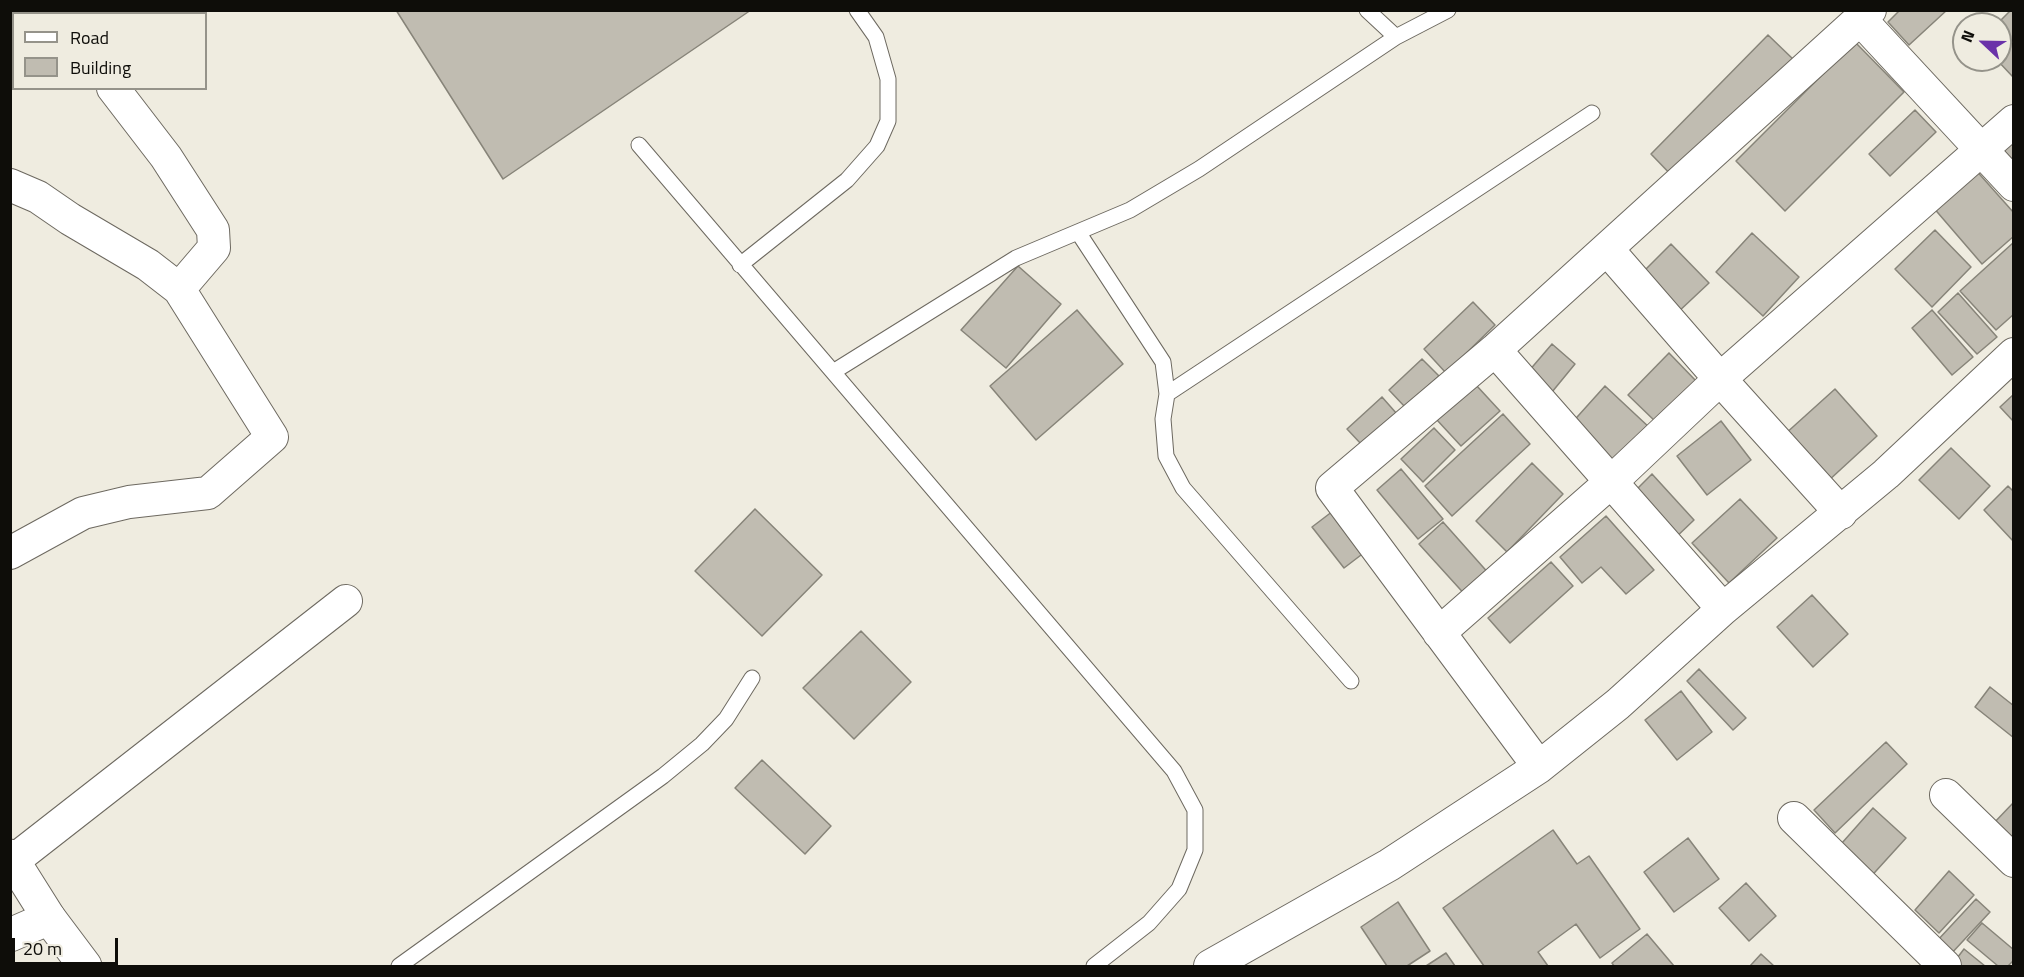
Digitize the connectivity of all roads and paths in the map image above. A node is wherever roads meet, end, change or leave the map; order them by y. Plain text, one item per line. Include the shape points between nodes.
1 (857, 10) edge
2 (1367, 10) edge
3 (1448, 10) edge
4 (1865, 15) edge
5 (1396, 37) junction
6 (115, 90) edge
7 (1592, 113) dead end
8 (2013, 121) edge
9 (639, 145) dead end
10 (1983, 150) junction
11 (10, 185) edge
12 (2013, 185) edge
13 (1078, 232) junction
14 (1607, 249) junction
15 (741, 265) junction
16 (179, 290) junction
17 (1495, 350) junction
18 (2013, 354) edge
19 (833, 372) junction
20 (1720, 380) junction
21 (1167, 394) junction
22 (1612, 481) junction
23 (1841, 513) junction
24 (10, 553) edge
25 (346, 602) dead end
26 (1723, 609) junction
27 (1439, 633) junction
28 (752, 678) dead end
29 (1351, 681) dead end
30 (1539, 767) junction
31 (1946, 795) dead end
32 (1794, 818) dead end
33 (12, 858) edge
34 (2013, 861) edge
35 (49, 918) junction
36 (10, 935) edge
37 (1254, 956) edge
38 (85, 966) edge
39 (399, 966) edge
40 (1094, 966) edge
41 (1210, 966) edge
42 (1945, 966) edge

1 - 15 lane via 876,37 888,79 888,122 877,146 847,180
2 - 5 lane
3 - 5 lane
4 - 10 street
4 - 14 street
5 - 13 lane via 1199,169 1130,210
6 - 16 street via 166,157 213,230 214,248
7 - 21 lane
8 - 10 street
9 - 15 lane
10 - 12 street
10 - 20 street
11 - 16 street via 38,197 148,265
13 - 19 lane via 1016,258
13 - 21 lane via 1163,362
14 - 17 street
14 - 20 street
15 - 19 lane
16 - 24 street via 272,437 208,493 129,501 83,513
17 - 22 street
17 - 27 street via 1332,488
18 - 23 street
19 - 40 lane via 1174,771 1195,810 1195,850 1179,889 1149,923
20 - 22 street
20 - 23 street
21 - 29 lane via 1163,420 1166,456 1183,488
22 - 26 street
22 - 27 street
23 - 26 street
25 - 33 street
26 - 30 street via 1618,704
27 - 30 street
28 - 39 lane via 726,719 663,776
30 - 37 street
31 - 34 street
32 - 42 street
33 - 35 main road
35 - 36 main road
35 - 38 main road
37 - 41 street

